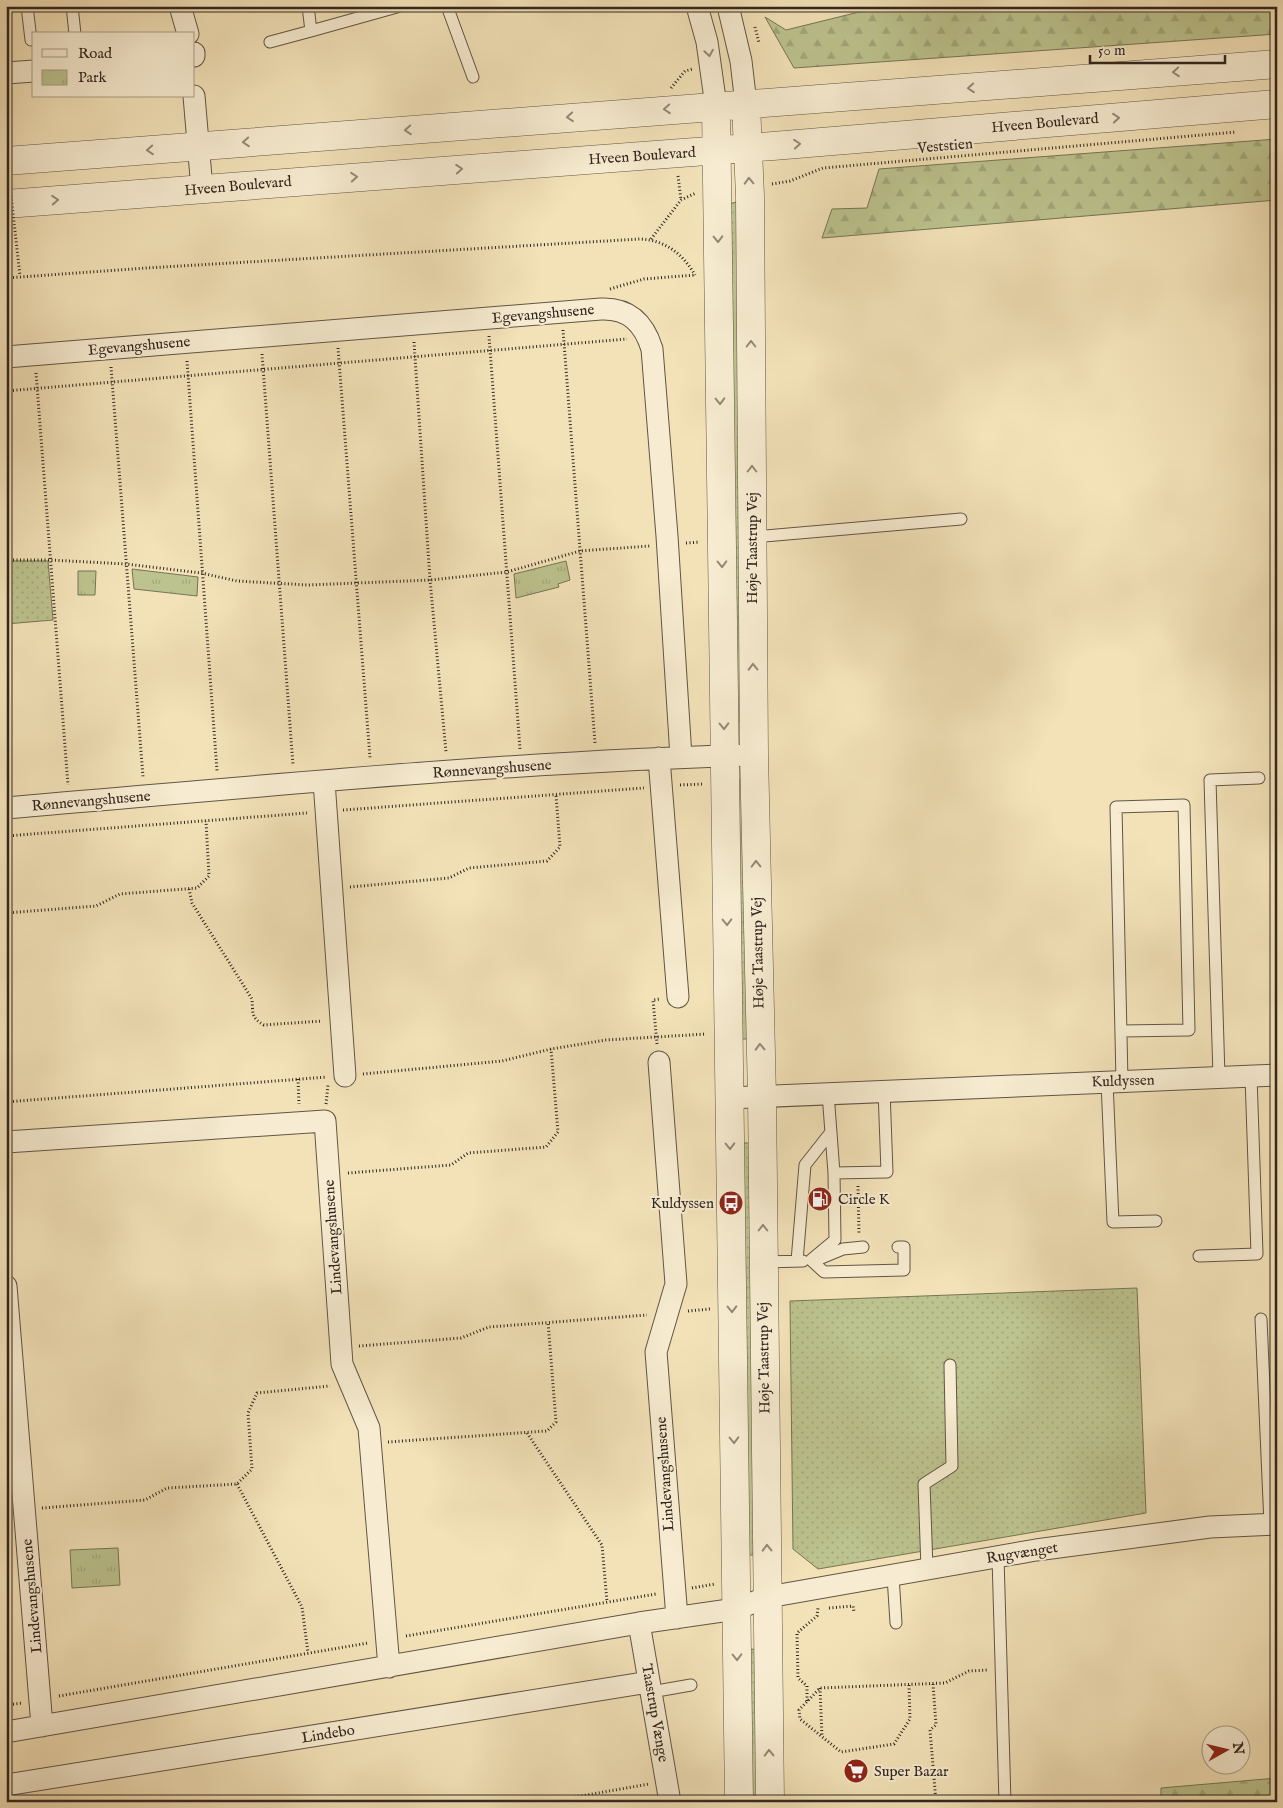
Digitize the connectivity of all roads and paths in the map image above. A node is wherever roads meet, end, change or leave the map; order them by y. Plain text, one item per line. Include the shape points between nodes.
1 (27, 6) edge
2 (72, 6) edge
3 (180, 6) edge
4 (308, 6) edge
5 (447, 6) edge
6 (697, 6) edge
7 (728, 6) edge
8 (397, 7) edge
9 (311, 31) junction
10 (75, 32) edge
11 (187, 32) edge
12 (31, 40) dead end
13 (270, 42) dead end
14 (1277, 64) edge
15 (32, 70) edge
16 (6, 73) edge
17 (473, 77) dead end
18 (194, 98) edge
19 (746, 104) junction
20 (1277, 104) edge
21 (716, 106) junction
22 (1237, 132) dead end
23 (199, 146) junction
24 (748, 148) junction
25 (716, 150) junction
26 (6, 151) edge
27 (6, 161) edge
28 (767, 185) dead end
29 (202, 189) junction
30 (681, 200) dead end
31 (6, 204) edge
32 (651, 239) junction
33 (20, 276) junction
34 (6, 278) edge
35 (601, 309) junction
36 (561, 312) junction
37 (487, 318) junction
38 (413, 324) junction
39 (337, 330) junction
40 (260, 336) junction
41 (630, 339) dead end
42 (185, 342) junction
43 (564, 345) junction
44 (110, 348) junction
45 (490, 350) junction
46 (34, 355) junction
47 (6, 357) edge
48 (415, 358) junction
49 (340, 363) junction
50 (263, 368) junction
51 (188, 375) junction
52 (112, 381) junction
53 (37, 388) junction
54 (6, 391) edge
55 (960, 519) dead end
56 (751, 537) junction
57 (701, 542) dead end
58 (668, 544) junction
59 (580, 552) junction
60 (6, 560) edge
61 (50, 560) junction
62 (126, 564) junction
63 (506, 572) junction
64 (201, 573) junction
65 (430, 580) junction
66 (279, 583) junction
67 (356, 583) junction
68 (725, 755) junction
69 (754, 755) junction
70 (681, 757) junction
71 (659, 758) junction
72 (596, 762) junction
73 (521, 767) junction
74 (448, 772) junction
75 (371, 778) junction
76 (1259, 778) dead end
77 (324, 781) junction
78 (295, 783) junction
79 (707, 784) dead end
80 (661, 787) junction
81 (218, 790) junction
82 (556, 794) junction
83 (145, 796) junction
84 (69, 802) junction
85 (6, 808) edge
86 (327, 812) junction
87 (206, 821) junction
88 (6, 836) edge
89 (189, 889) junction
90 (332, 889) junction
91 (6, 913) edge
92 (678, 998) joint
93 (342, 1020) junction
94 (1121, 1031) junction
95 (551, 1049) dead end
96 (659, 1062) joint
97 (1277, 1075) edge
98 (337, 1076) joint
99 (1250, 1076) junction
100 (1219, 1077) junction
101 (298, 1080) dead end
102 (1114, 1081) junction
103 (884, 1090) junction
104 (828, 1092) junction
105 (762, 1096) junction
106 (730, 1098) junction
107 (325, 1120) junction
108 (300, 1122) junction
109 (831, 1132) junction
110 (6, 1142) edge
111 (858, 1173) junction
112 (328, 1174) junction
113 (834, 1174) junction
114 (1156, 1221) dead end
115 (861, 1244) joint
116 (898, 1247) dead end
117 (1199, 1256) dead end
118 (811, 1260) junction
119 (797, 1261) junction
120 (763, 1262) junction
121 (6, 1286) edge
122 (716, 1308) dead end
123 (667, 1313) junction
124 (1261, 1320) dead end
125 (548, 1322) junction
126 (341, 1348) junction
127 (950, 1365) dead end
128 (351, 1384) junction
129 (527, 1432) junction
130 (370, 1443) junction
131 (238, 1484) junction
132 (25, 1509) junction
133 (1274, 1524) edge
134 (998, 1557) junction
135 (927, 1569) junction
136 (893, 1576) junction
137 (720, 1583) dead end
138 (674, 1590) junction
139 (768, 1597) junction
140 (608, 1602) junction
141 (736, 1609) junction
142 (854, 1612) dead end
143 (677, 1618) junction
144 (639, 1623) junction
145 (896, 1623) dead end
146 (387, 1640) junction
147 (6, 1653) edge
148 (308, 1653) junction
149 (390, 1667) junction
150 (1001, 1670) junction
151 (909, 1684) junction
152 (933, 1684) junction
153 (691, 1685) dead end
154 (650, 1687) junction
155 (820, 1688) junction
156 (40, 1700) junction
157 (807, 1701) junction
158 (8, 1705) edge
159 (42, 1726) junction
160 (6, 1732) edge
161 (822, 1737) junction
162 (6, 1785) edge
163 (669, 1792) edge
164 (1005, 1801) edge
165 (547, 1802) edge
166 (739, 1802) edge
167 (770, 1802) edge
168 (936, 1802) edge
169 (959, 1802) edge

1 - 12 lane
2 - 10 lane
3 - 11 street
4 - 9 lane
5 - 17 lane
6 -> 21 street via 707,42
7 - 19 street via 741,61
8 - 9 lane
9 - 13 lane
14 -> 19 street
15 - 16 street
18 - 23 street
19 - 21 street
19 - 24 street, Høje Taastrup Vej
24 -> 20 street, Hveen Boulevard
21 -> 23 street
21 - 25 street, Høje Taastrup Vej
22 - 28 path, Veststien via 823,168 790,181
23 -> 27 street
23 - 29 street
24 - 25 street, Hveen Boulevard
56 -> 24 street, Høje Taastrup Vej
29 -> 25 street, Hveen Boulevard
25 -> 68 street, Høje Taastrup Vej
26 - 33 path, bridge
31 -> 29 street, Hveen Boulevard
30 - 32 path
32 - 33 path
32 - 35 path via 685,258 695,276 644,279 610,289
33 - 34 path
35 - 36 street, Egevangshusene
35 - 58 street, Egevangshusene via 614,308 632,317 646,332 652,349
36 - 37 street, Egevangshusene
36 - 43 path
37 - 38 street, Egevangshusene
37 - 45 path
38 - 39 street, Egevangshusene
38 - 48 path
39 - 40 street, Egevangshusene
39 - 49 path
40 - 42 street, Egevangshusene
40 - 50 path
41 - 43 path
42 - 44 street, Egevangshusene
42 - 51 path
43 - 45 path
43 - 59 path
44 - 46 street, Egevangshusene
44 - 52 path
45 - 48 path
45 - 63 path
46 - 47 street, Egevangshusene
46 - 53 path
48 - 49 path
48 - 65 path
49 - 50 path
49 - 67 path
50 - 51 path
50 - 66 path
51 - 52 path
51 - 64 path
52 - 53 path
52 - 62 path
53 - 54 path
53 - 61 path
55 - 56 lane
69 -> 56 street, Høje Taastrup Vej
57 - 58 path
58 - 59 path
58 - 70 street, Egevangshusene
59 - 63 path
59 - 72 path
60 - 61 path
61 - 62 path
61 - 84 path
62 - 64 path
62 - 83 path
63 - 65 path
63 - 73 path
64 - 66 path via 238,581
64 - 81 path
65 - 67 path
65 - 74 path
66 - 67 path
66 - 78 path
67 - 75 path
68 - 69 street, Rønnevangshusene
68 - 70 street, Rønnevangshusene
68 -> 106 street, Høje Taastrup Vej
105 -> 69 street, Høje Taastrup Vej
70 - 71 street, Rønnevangshusene
71 - 72 street, Rønnevangshusene
71 - 80 street
72 - 73 street, Rønnevangshusene
73 - 74 street, Rønnevangshusene
74 - 75 street, Rønnevangshusene
75 - 77 street, Rønnevangshusene
76 - 100 lane via 1210,780
77 - 78 street, Rønnevangshusene
77 - 86 street
78 - 81 street, Rønnevangshusene
79 - 80 path
80 - 82 path
80 - 92 street
81 - 83 street, Rønnevangshusene
82 - 86 path
82 - 90 path via 560,847 547,861 469,868 449,878
83 - 84 street, Rønnevangshusene
84 - 85 street, Rønnevangshusene
86 - 87 path
86 - 90 street
87 - 88 path
87 - 89 path via 209,876 197,888
89 - 91 path via 120,894 96,906
89 - 93 path via 192,903 252,999 256,1020 264,1025
90 - 93 street
92 - 96 path via 653,1000
93 - 98 street
94 - 94 lane via 1116,807 1184,805 1189,1030
94 - 102 lane
95 - 112 path via 558,1132 546,1147 468,1153 451,1165
96 - 123 street, Lindevangshusene via 676,1284
97 - 99 street, Kuldyssen
98 - 107 path
99 - 100 street, Kuldyssen
99 - 117 lane via 1257,1254
100 - 102 street, Kuldyssen
101 - 108 path
102 - 103 street, Kuldyssen
102 - 114 lane via 1113,1222
103 - 104 street, Kuldyssen
103 - 111 lane via 886,1172
104 - 105 street, Kuldyssen
104 - 109 lane
105 - 106 street, Kuldyssen
120 -> 105 street, Høje Taastrup Vej
106 -> 141 street, Høje Taastrup Vej
107 - 108 street
107 - 112 street, Lindevangshusene
108 - 110 street
109 - 113 lane
109 - 119 lane via 805,1165
111 - 113 lane
111 - 115 path
112 - 126 street, Lindevangshusene
113 - 118 lane via 835,1240
115 - 118 lane
116 - 118 lane via 904,1247 904,1270 824,1272
118 - 119 lane
119 - 120 lane
139 -> 120 street, Høje Taastrup Vej
121 - 132 street, Lindevangshusene
122 - 123 path
123 - 125 path
123 - 138 street, Lindevangshusene via 656,1352
124 - 133 lane
125 - 126 path via 489,1327 461,1338
125 - 129 path via 556,1422 547,1431
126 - 128 street, Lindevangshusene via 342,1364
127 - 135 lane via 952,1466 924,1484
128 - 130 street, Lindevangshusene via 369,1428
128 - 131 path via 258,1393 248,1413 252,1470
129 - 130 path
129 - 140 path via 602,1545
130 - 146 street, Lindevangshusene
131 - 132 path via 167,1488 145,1500
131 - 148 path via 302,1607
132 - 156 street, Lindevangshusene
133 - 134 street, Rugvænget via 1202,1528
134 - 135 street, Rugvænget
134 - 150 lane
135 - 136 street, Rugvænget
136 - 139 street, Rugvænget
136 - 145 lane
137 - 138 path
138 - 140 path
138 - 143 street, Lindevangshusene
139 - 141 street
167 -> 139 street, Høje Taastrup Vej
140 - 146 path
141 - 143 street
141 -> 166 street, Høje Taastrup Vej
142 - 157 path via 853,1606 818,1608 817,1616 797,1632 798,1678 807,1686
143 - 144 street
144 - 149 street
144 - 154 street, Taastrup Vænge
146 - 148 path
146 - 149 street, Lindevangshusene
147 - 158 path
148 - 156 path
149 - 159 street
150 - 152 path via 969,1671 945,1683
150 - 164 lane
151 - 152 path
151 - 155 path
151 - 161 path via 910,1719 894,1744 842,1752
152 - 168 path via 936,1725 930,1730
153 - 154 lane
154 - 162 street, Lindebo
154 - 163 street, Taastrup Vænge
155 - 157 path
155 - 161 path
156 - 158 path
156 - 159 street, Lindevangshusene
157 - 161 path via 799,1710 800,1719
159 - 160 street
163 - 165 path
164 - 169 path

